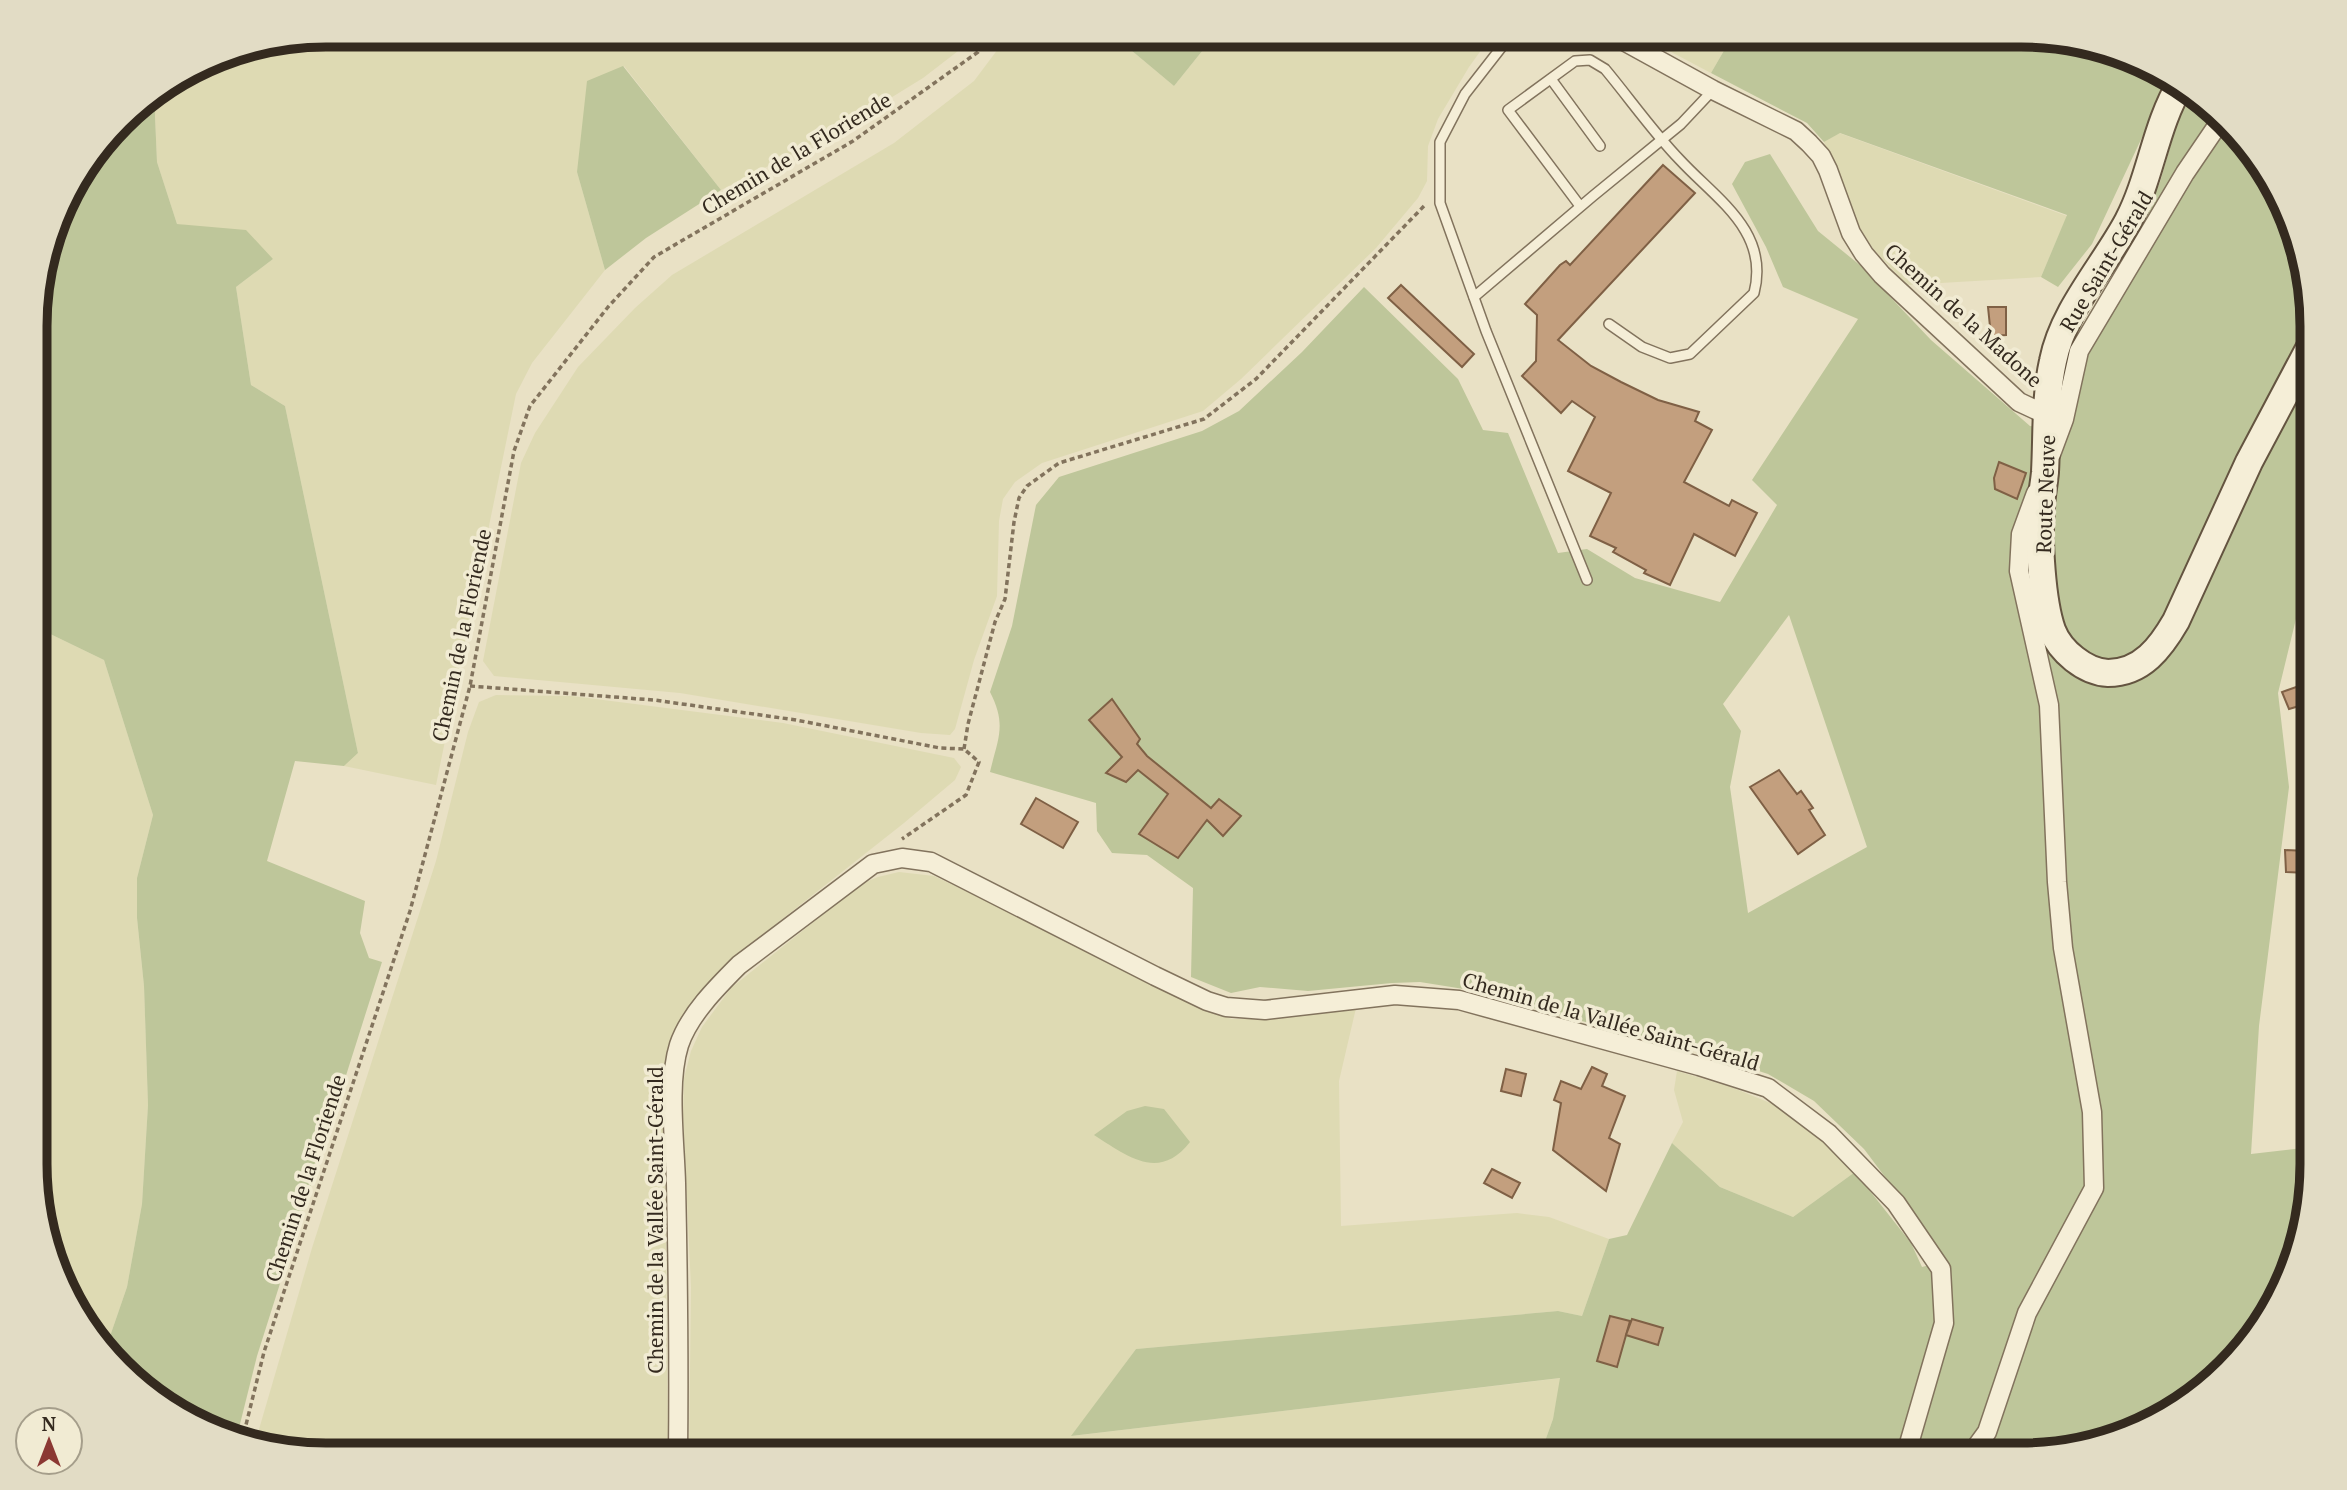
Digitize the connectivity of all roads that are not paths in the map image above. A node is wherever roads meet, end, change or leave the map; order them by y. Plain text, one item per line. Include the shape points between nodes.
1 (1502, 47) edge
2 (1635, 47) edge
3 (1551, 79) junction
4 (1713, 90) junction
5 (2176, 94) edge
6 (2216, 127) edge
7 (1663, 139) junction
8 (1600, 146) dead end
9 (1580, 206) junction
10 (1474, 297) junction
11 (1609, 324) dead end
12 (2300, 366) edge
13 (2047, 415) junction
14 (2045, 474) junction
15 (1587, 579) dead end
16 (678, 1443) edge
17 (1909, 1443) edge
18 (1979, 1443) edge

1 - 10 lane via 1465,94 1440,142 1440,203
2 - 4 street, Chemin de la Madone
3 - 7 lane via 1575,61 1590,60 1605,69
3 - 8 lane
3 - 9 lane via 1508,110
4 - 7 lane
4 - 13 street, Chemin de la Madone via 1796,131 1810,143 1828,170 1852,233 1882,275 2019,402
5 - 13 street, Route Neuve via 2161,123 2129,220 2064,331 2053,359
6 - 14 street, Rue Saint-Gérald via 2079,351 2064,419
7 - 9 lane
7 - 11 lane via 1743,225 1755,251 1754,293 1690,354 1670,358
9 - 10 lane
10 - 15 lane
12 - 14 street, Route Neuve via 2176,621 2152,656 2135,667 2114,673 2084,666 2053,632 2046,602 2040,511
13 - 14 street, Route Neuve
14 - 18 street, Rue Saint-Gérald via 2021,534 2019,571 2049,705 2063,948 2092,1112 2094,1188 2027,1313 1987,1432
16 - 17 street, Chemin de la Vallée Saint-Gérald via 673,1087 679,1045 720,983 739,965 873,863 902,858 932,862 1155,976 1226,1007 1265,1010 1395,995 1459,1000 1768,1088 1829,1134 1896,1203 1941,1269 1944,1322

